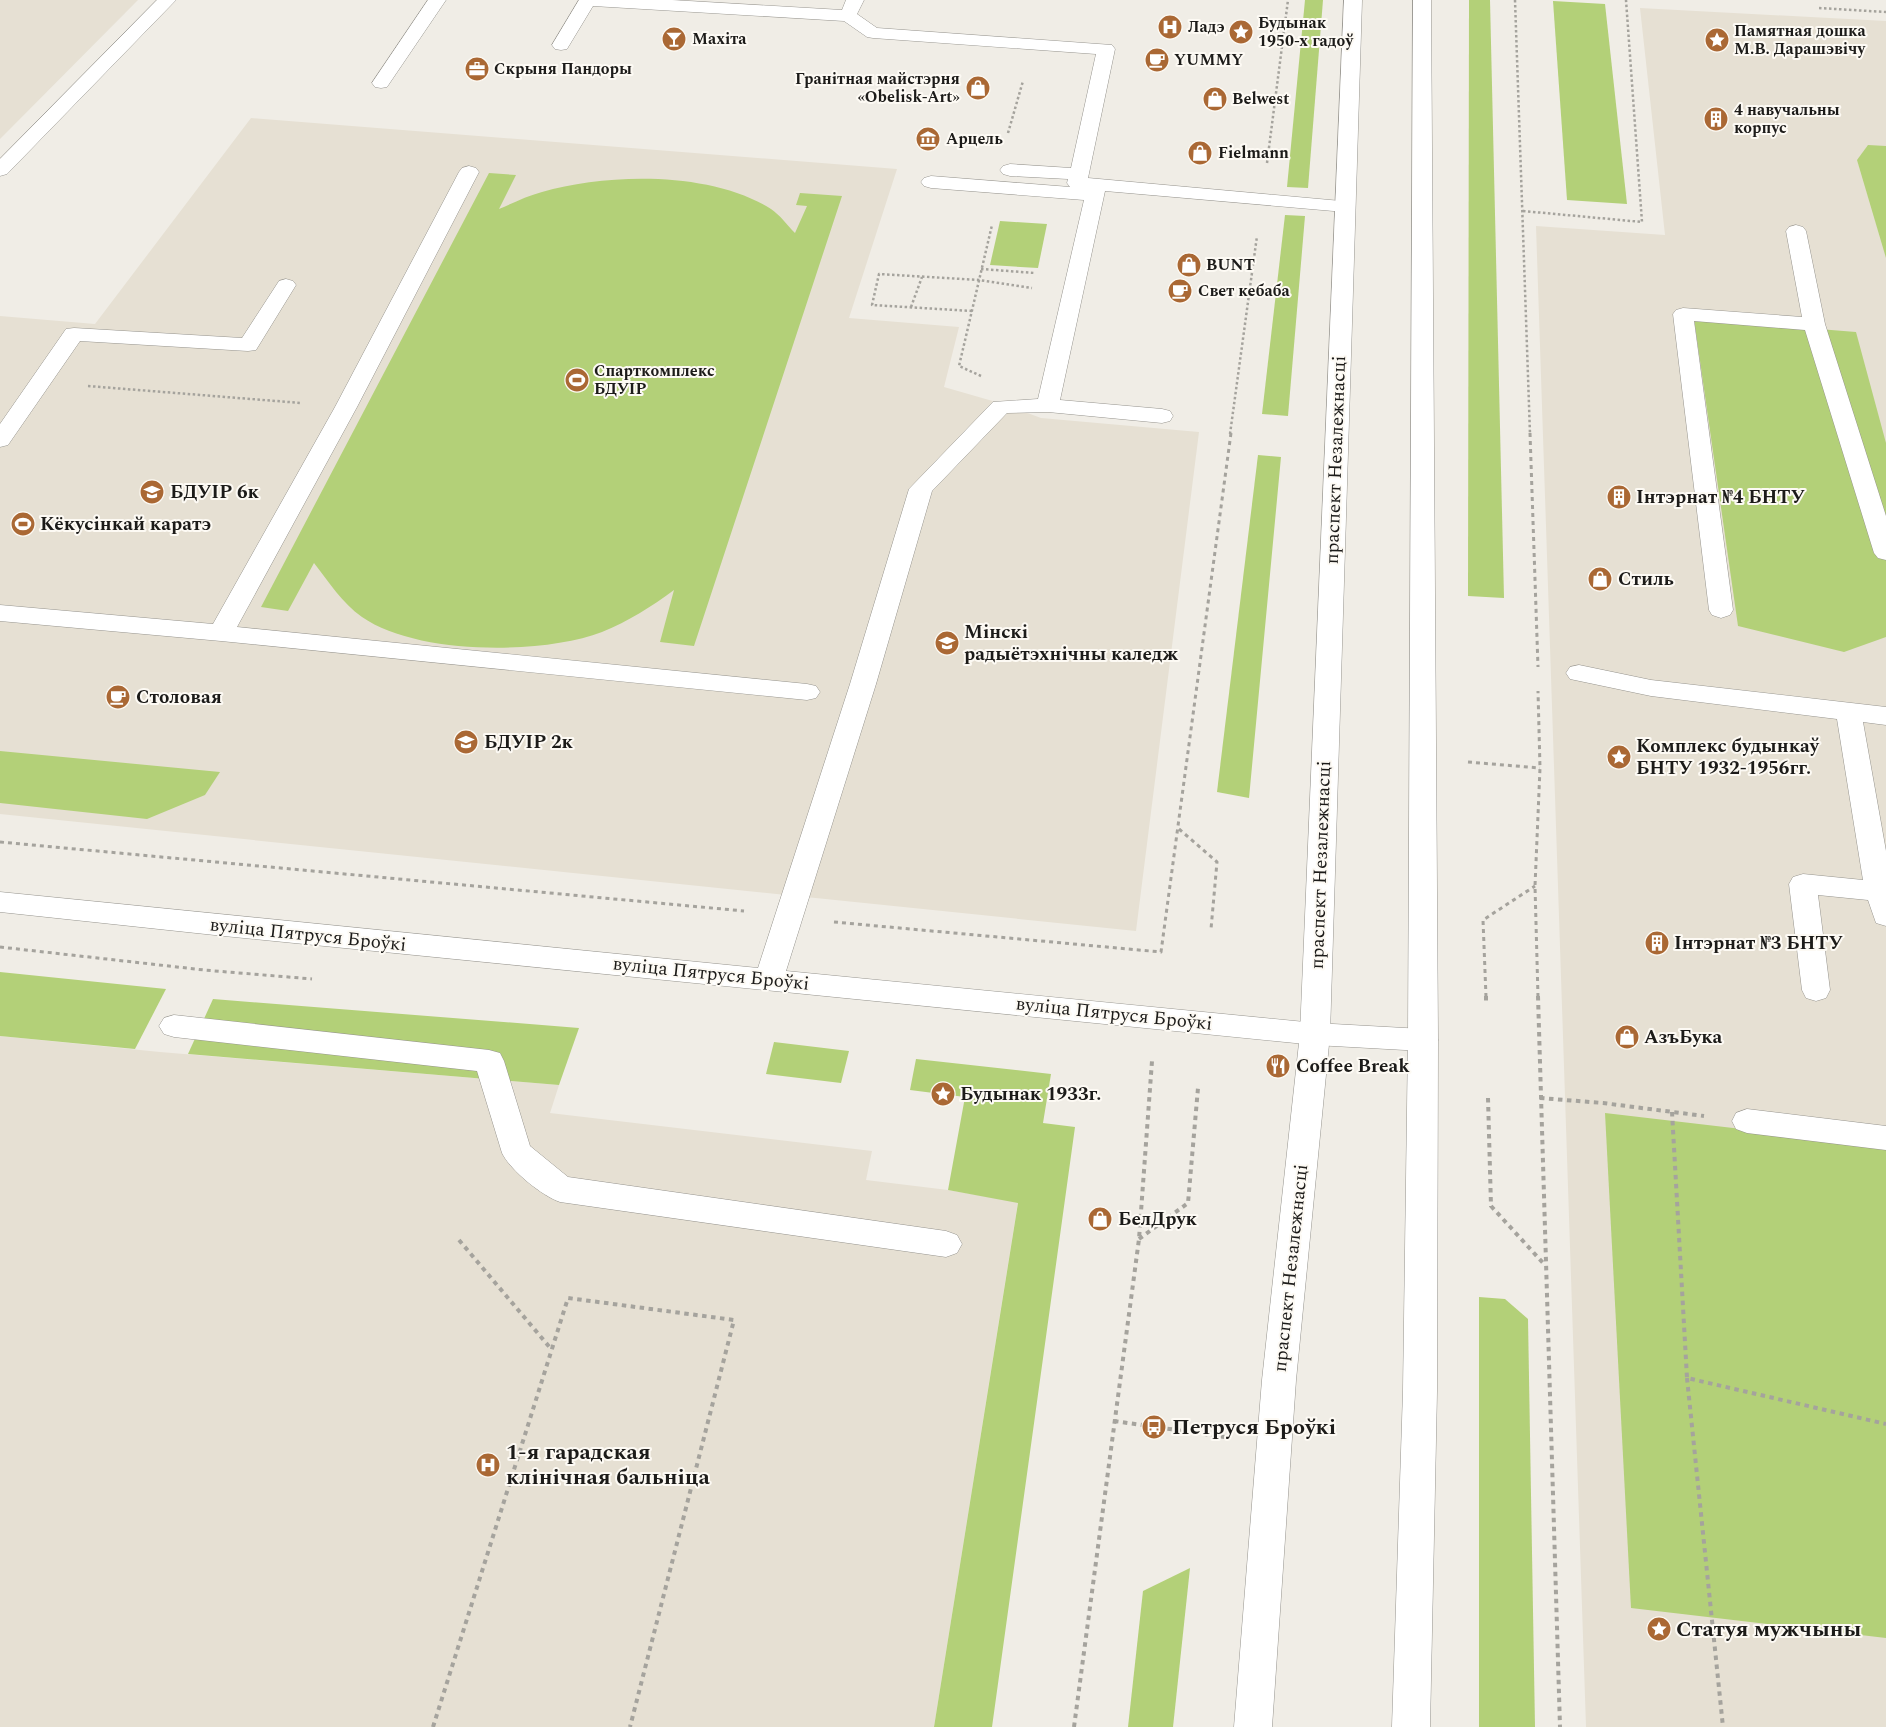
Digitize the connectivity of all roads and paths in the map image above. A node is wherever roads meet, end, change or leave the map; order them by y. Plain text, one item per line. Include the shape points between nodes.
1 (167, 0) edge
2 (437, 0) edge
3 (1288, 0) edge
4 (1353, 0) edge
5 (1422, 0) edge
6 (1515, 0) edge
7 (1626, 0) edge
8 (667, 3) edge
9 (851, 8) edge
10 (1819, 8) dead end
11 (1886, 12) edge
12 (561, 45) dead end
13 (380, 83) dead end
14 (964, 166) dead end
15 (993, 168) dead end
16 (0, 170) edge
17 (469, 172) dead end
18 (1079, 174) junction
19 (1096, 190) junction
20 (1262, 199) junction
21 (1345, 206) junction
22 (1523, 211) junction
23 (992, 222) dead end
24 (1796, 231) dead end
25 (981, 269) junction
26 (1043, 273) dead end
27 (922, 277) junction
28 (979, 280) junction
29 (286, 285) dead end
30 (1073, 293) junction
31 (911, 307) junction
32 (972, 311) junction
33 (1814, 324) junction
34 (40, 382) junction
35 (1048, 405) junction
36 (346, 407) junction
37 (1162, 416) dead end
38 (0, 440) edge
39 (1886, 553) edge
40 (1721, 610) dead end
41 (0, 613) edge
42 (222, 633) junction
43 (1579, 673) dead end
44 (1538, 674) dead end
45 (1538, 682) dead end
46 (807, 692) dead end
47 (1849, 713) junction
48 (1886, 716) edge
49 (1423, 758) junction
50 (1540, 768) junction
51 (1178, 829) junction
52 (0, 842) edge
53 (1535, 886) junction
54 (0, 902) edge
55 (1882, 903) edge
56 (790, 918) junction
57 (1211, 929) dead end
58 (769, 980) junction
59 (1816, 990) dead end
60 (1486, 1004) dead end
61 (174, 1026) dead end
62 (1315, 1034) junction
63 (1423, 1040) junction
64 (1154, 1061) dead end
65 (1198, 1088) dead end
66 (1488, 1098) dead end
67 (1540, 1098) junction
68 (1672, 1112) junction
69 (1747, 1121) joint
70 (1886, 1138) edge
71 (1139, 1239) junction
72 (459, 1240) dead end
73 (946, 1244) dead end
74 (1544, 1264) junction
75 (552, 1350) junction
76 (1687, 1378) junction
77 (1114, 1421) junction
78 (1886, 1424) edge
79 (1274, 1444) junction
80 (434, 1727) edge
81 (630, 1727) edge
82 (1074, 1727) edge
83 (1253, 1727) edge
84 (1411, 1727) edge
85 (1560, 1727) edge
86 (1723, 1727) edge

1 - 16 main road
2 - 13 main road
3 - 20 path
4 - 21 main road, праспект Незалежнасці
5 - 49 main road
6 - 22 path
7 - 22 path via 1642,222
8 - 9 main road
8 - 12 main road via 588,0
9 - 18 main road via 873,33 1106,49
10 - 11 path
14 - 19 main road via 929,173
15 - 18 main road
17 - 36 main road
18 - 19 main road via 1077,183
19 - 20 main road
19 - 30 main road
20 - 21 main road
20 - 51 path
21 - 62 main road, праспект Незалежнасці
22 - 44 path
23 - 25 path
24 - 33 main road
25 - 26 path
25 - 28 path
27 - 28 path
27 - 31 path
27 - 31 path via 880,274 872,305
28 - 30 path
28 - 32 path
29 - 34 main road via 248,345 74,334
30 - 35 main road
31 - 32 path
32 - 35 path via 959,366
33 - 39 main road
33 - 40 main road via 1683,314
34 - 36 path
34 - 38 main road
35 - 37 main road
35 - 56 main road via 1001,407 921,489
36 - 42 main road
41 - 42 main road
42 - 46 main road
43 - 47 main road via 1651,688
45 - 50 path
47 - 48 main road
47 - 55 main road
49 - 50 path
49 - 63 main road
50 - 53 path
51 - 56 path via 1161,952
51 - 57 path via 1217,862
52 - 56 path
53 - 60 path via 1483,920
53 - 67 path
54 - 58 main road, вуліца Пятруся Броўкі
55 - 59 main road via 1803,884
56 - 58 main road
58 - 62 main road, вуліца Пятруся Броўкі
61 - 73 main road via 489,1061 517,1154 560,1189
62 - 63 main road, вуліца Пятруся Броўкі
62 - 79 main road, праспект Незалежнасці
63 - 84 main road via 1420,1391
64 - 71 path
65 - 71 path via 1188,1203
66 - 74 path via 1491,1206
67 - 68 path
67 - 74 path
68 - 69 path
68 - 76 path
69 - 70 main road
71 - 77 path
72 - 75 path
74 - 85 path
75 - 80 path
75 - 81 path via 568,1298 734,1320
76 - 78 path
76 - 86 path
77 - 79 path
77 - 82 path
79 - 83 main road, праспект Незалежнасці

